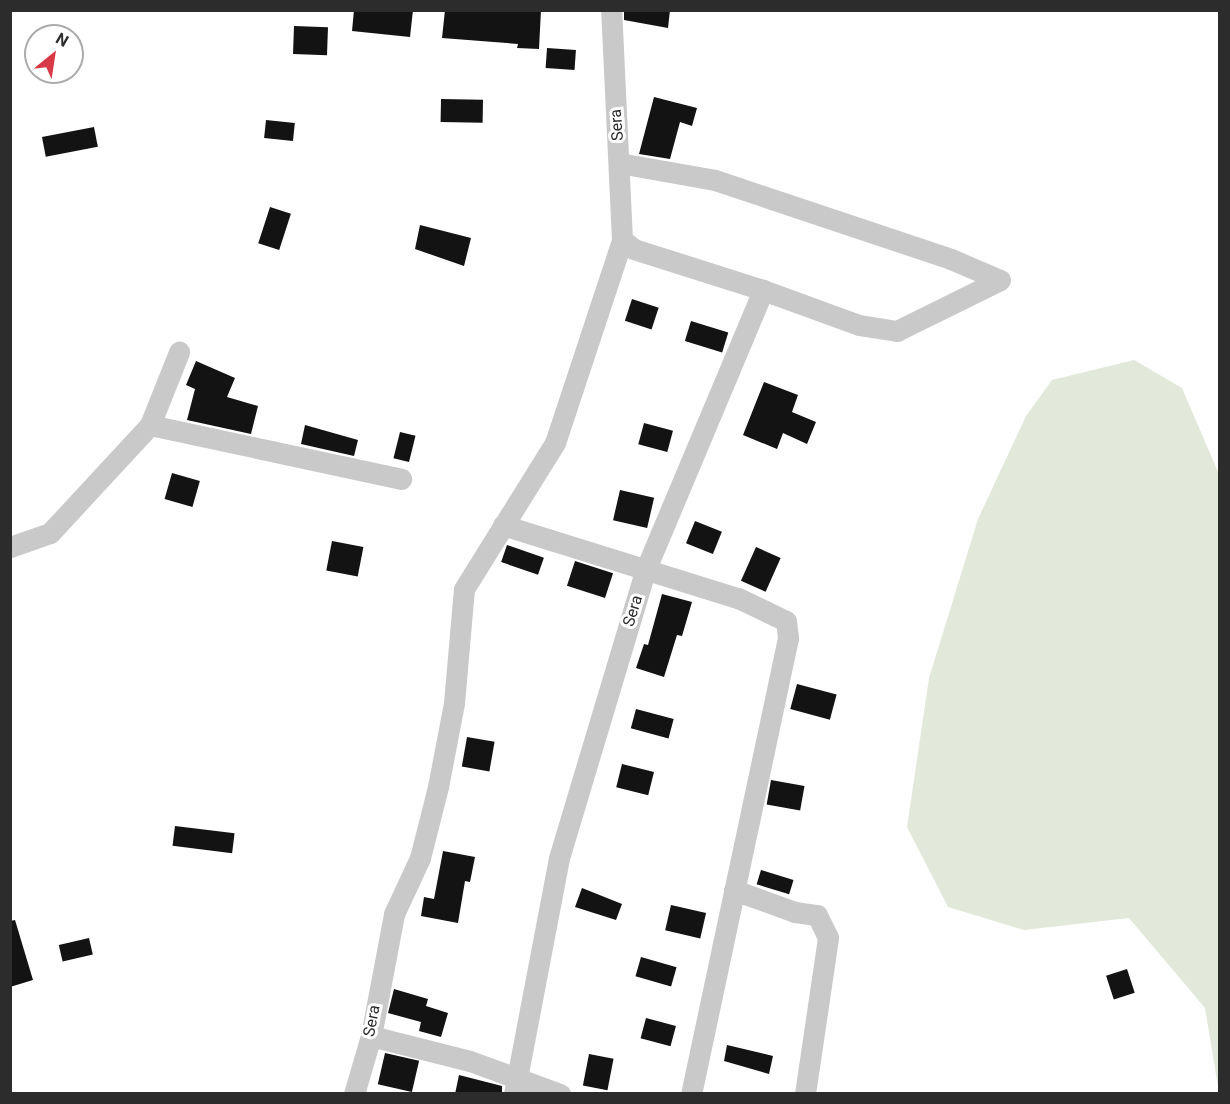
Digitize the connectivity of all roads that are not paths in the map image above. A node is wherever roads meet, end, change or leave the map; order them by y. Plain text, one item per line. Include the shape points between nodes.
1 (611, 10) edge
2 (619, 163) junction
3 (622, 240) junction
4 (763, 290) junction
5 (179, 352) dead end
6 (150, 425) junction
7 (401, 479) dead end
8 (503, 525) junction
9 (10, 547) edge
10 (645, 571) junction
11 (734, 890) junction
12 (371, 1036) junction
13 (516, 1086) edge
14 (354, 1094) edge
15 (560, 1094) edge
16 (691, 1094) edge
17 (805, 1094) edge

1 - 2 street, Sera
2 - 3 street, Sera
2 - 4 street via 715,180 951,259 1000,280 897,331 859,325
3 - 4 street via 634,249
3 - 8 street, Sera via 555,443
4 - 10 street, Sera
5 - 6 street
6 - 7 street
6 - 9 street via 50,533
8 - 10 street
8 - 12 street, Sera via 464,589 454,703 438,787 420,858 394,914
10 - 11 street via 738,598 786,621 788,638
10 - 13 street, Sera via 559,858
11 - 16 street
11 - 17 street via 795,912 817,915 828,938
12 - 13 street via 470,1061
12 - 14 street, Sera
13 - 15 street

